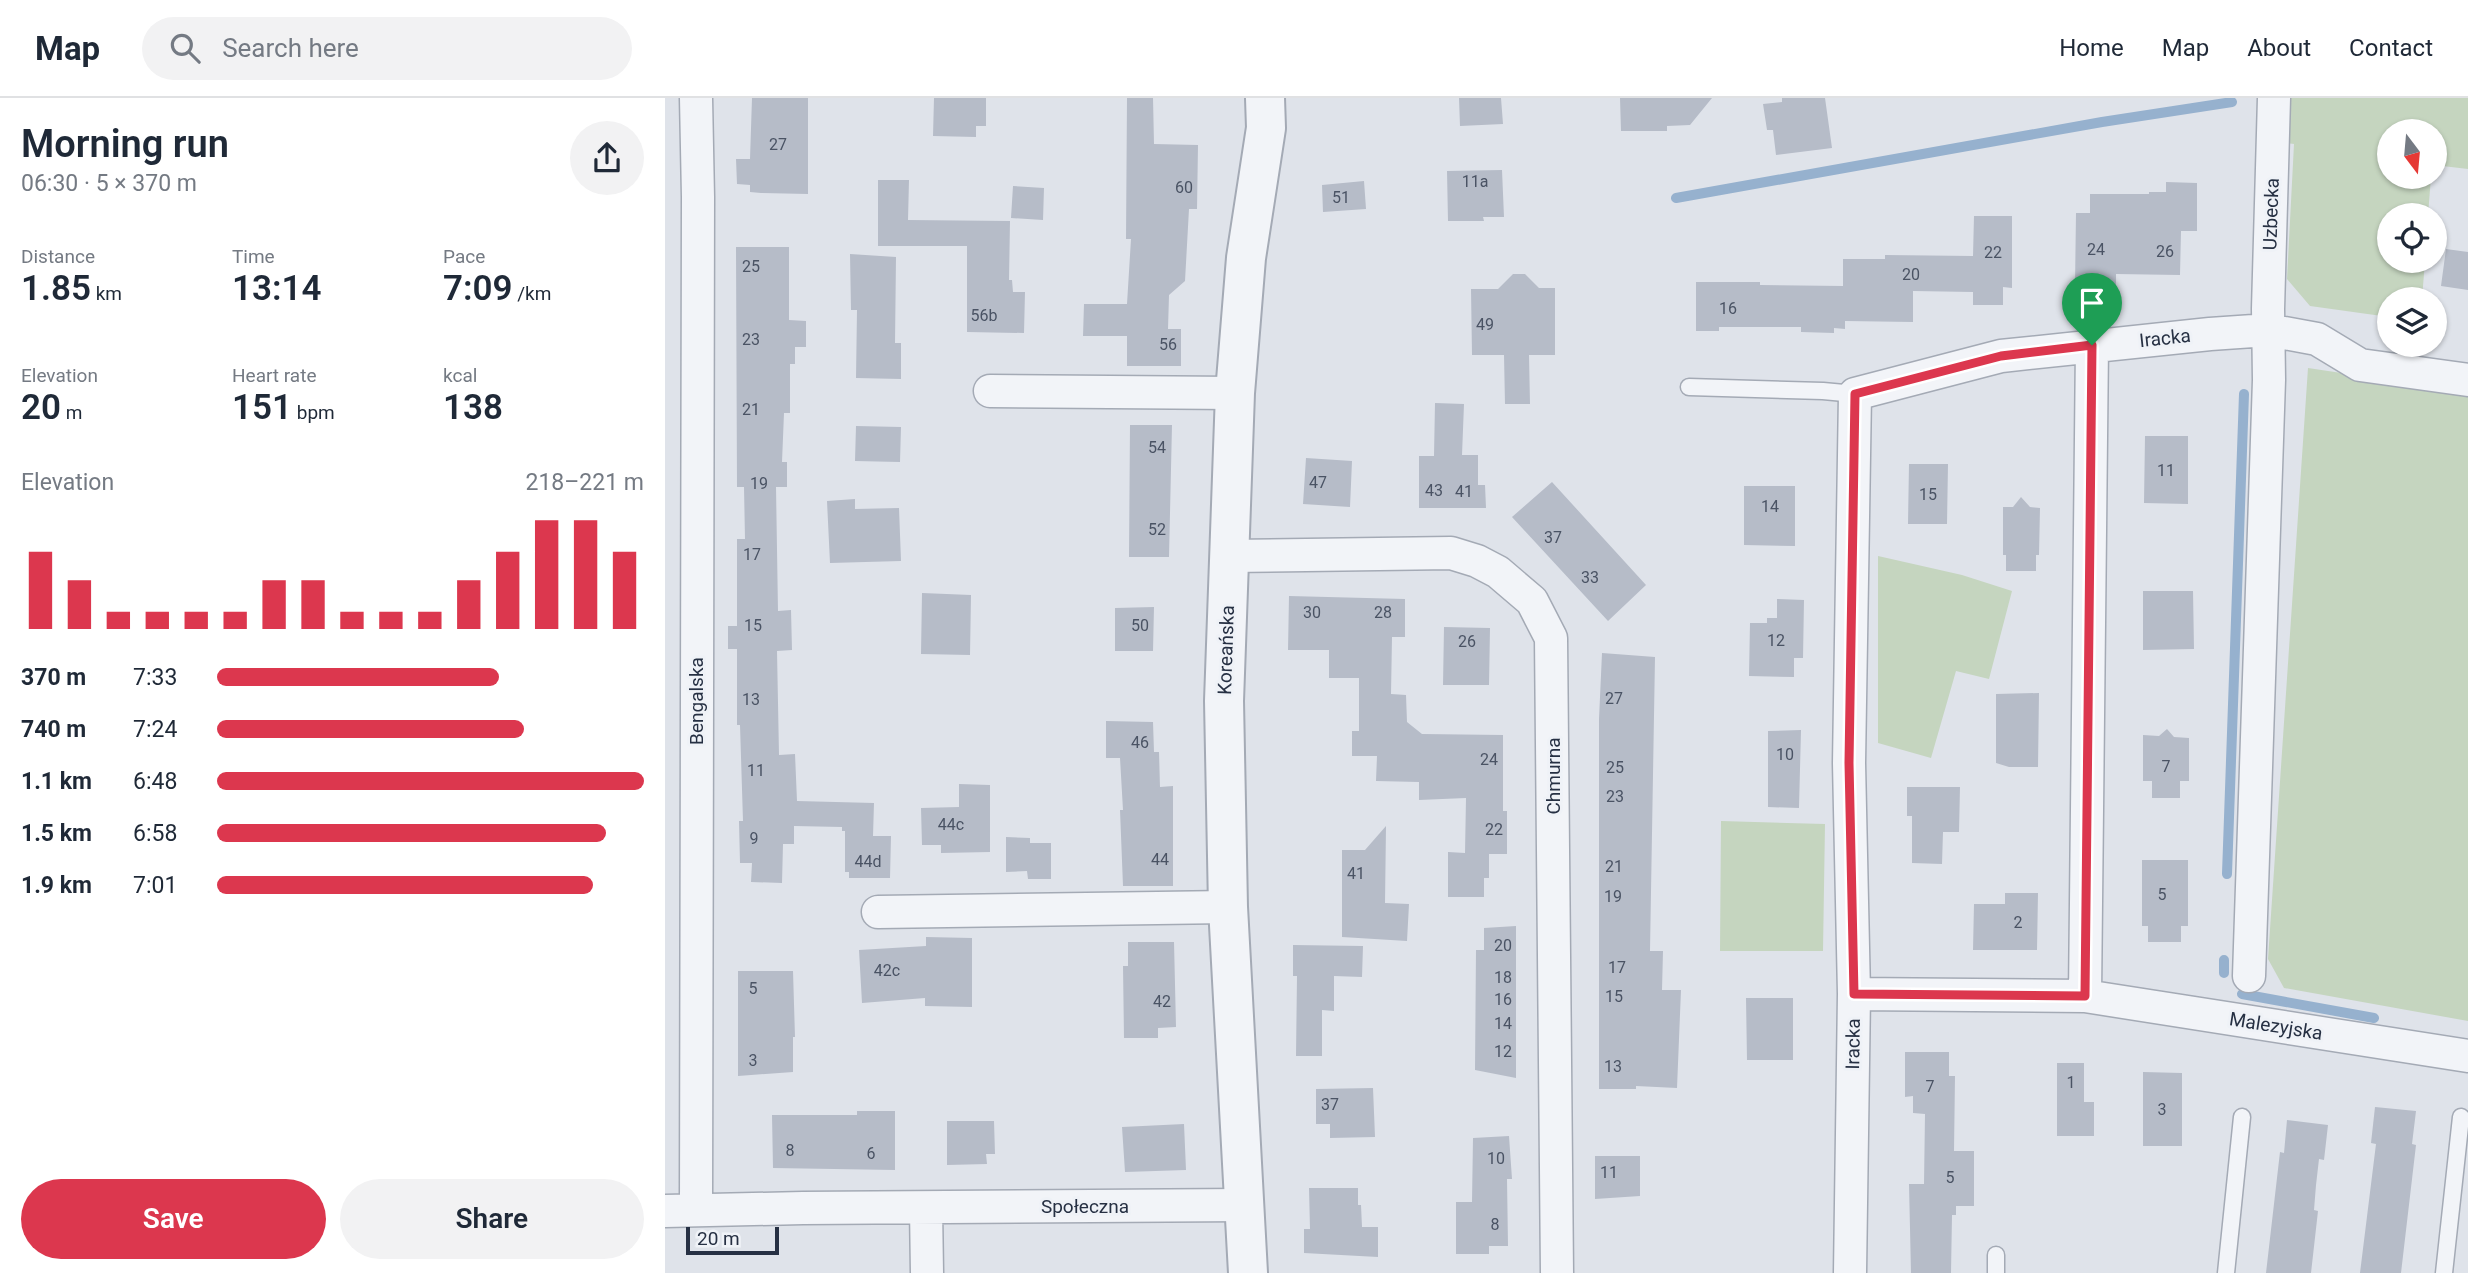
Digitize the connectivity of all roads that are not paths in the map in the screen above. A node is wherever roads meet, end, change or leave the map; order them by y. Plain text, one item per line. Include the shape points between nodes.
1 (696, 98) edge
2 (1265, 98) edge
3 (2274, 98) edge
4 (2268, 330) junction
5 (2092, 345) junction
6 (2468, 380) edge
7 (1689, 387) dead end
8 (990, 391) dead end
9 (1235, 393) junction
10 (1855, 394) junction
11 (1229, 556) junction
12 (1229, 907) junction
13 (878, 912) dead end
14 (2249, 976) dead end
15 (1854, 994) junction
16 (2085, 996) junction
17 (2468, 1056) edge
18 (2242, 1117) dead end
19 (2461, 1117) dead end
20 (1244, 1205) junction
21 (926, 1208) junction
22 (696, 1209) junction
23 (665, 1211) edge
24 (1996, 1255) dead end
25 (927, 1273) edge
26 (1248, 1273) edge
27 (1557, 1273) edge
28 (1850, 1273) edge
29 (1996, 1273) edge
30 (2226, 1273) edge
31 (2444, 1273) edge

1 - 22 street, Bengalska
2 - 9 street, Koreańska via 1266,128 1246,258
3 - 4 street, Uzbecka
4 - 5 street, Iracka
4 - 6 street, Iracka via 2317,339 2360,365
4 - 14 street, Uzbecka
5 - 10 street, Iracka via 2001,356
5 - 16 street
7 - 10 lane
8 - 9 street
9 - 11 street, Koreańska
10 - 15 street, Iracka via 1849,763
11 - 12 street, Koreańska via 1224,701
11 - 27 street, Chmurna via 1451,553 1498,572 1532,601 1551,638
12 - 13 street
12 - 20 street, Koreańska
15 - 16 street, Malezyjska
15 - 28 street, Iracka
16 - 17 street, Malezyjska
18 - 30 lane
19 - 31 lane
20 - 21 street, Społeczna
20 - 26 street, Koreańska
21 - 22 street, Społeczna
21 - 25 street
22 - 23 street, Społeczna
24 - 29 lane

